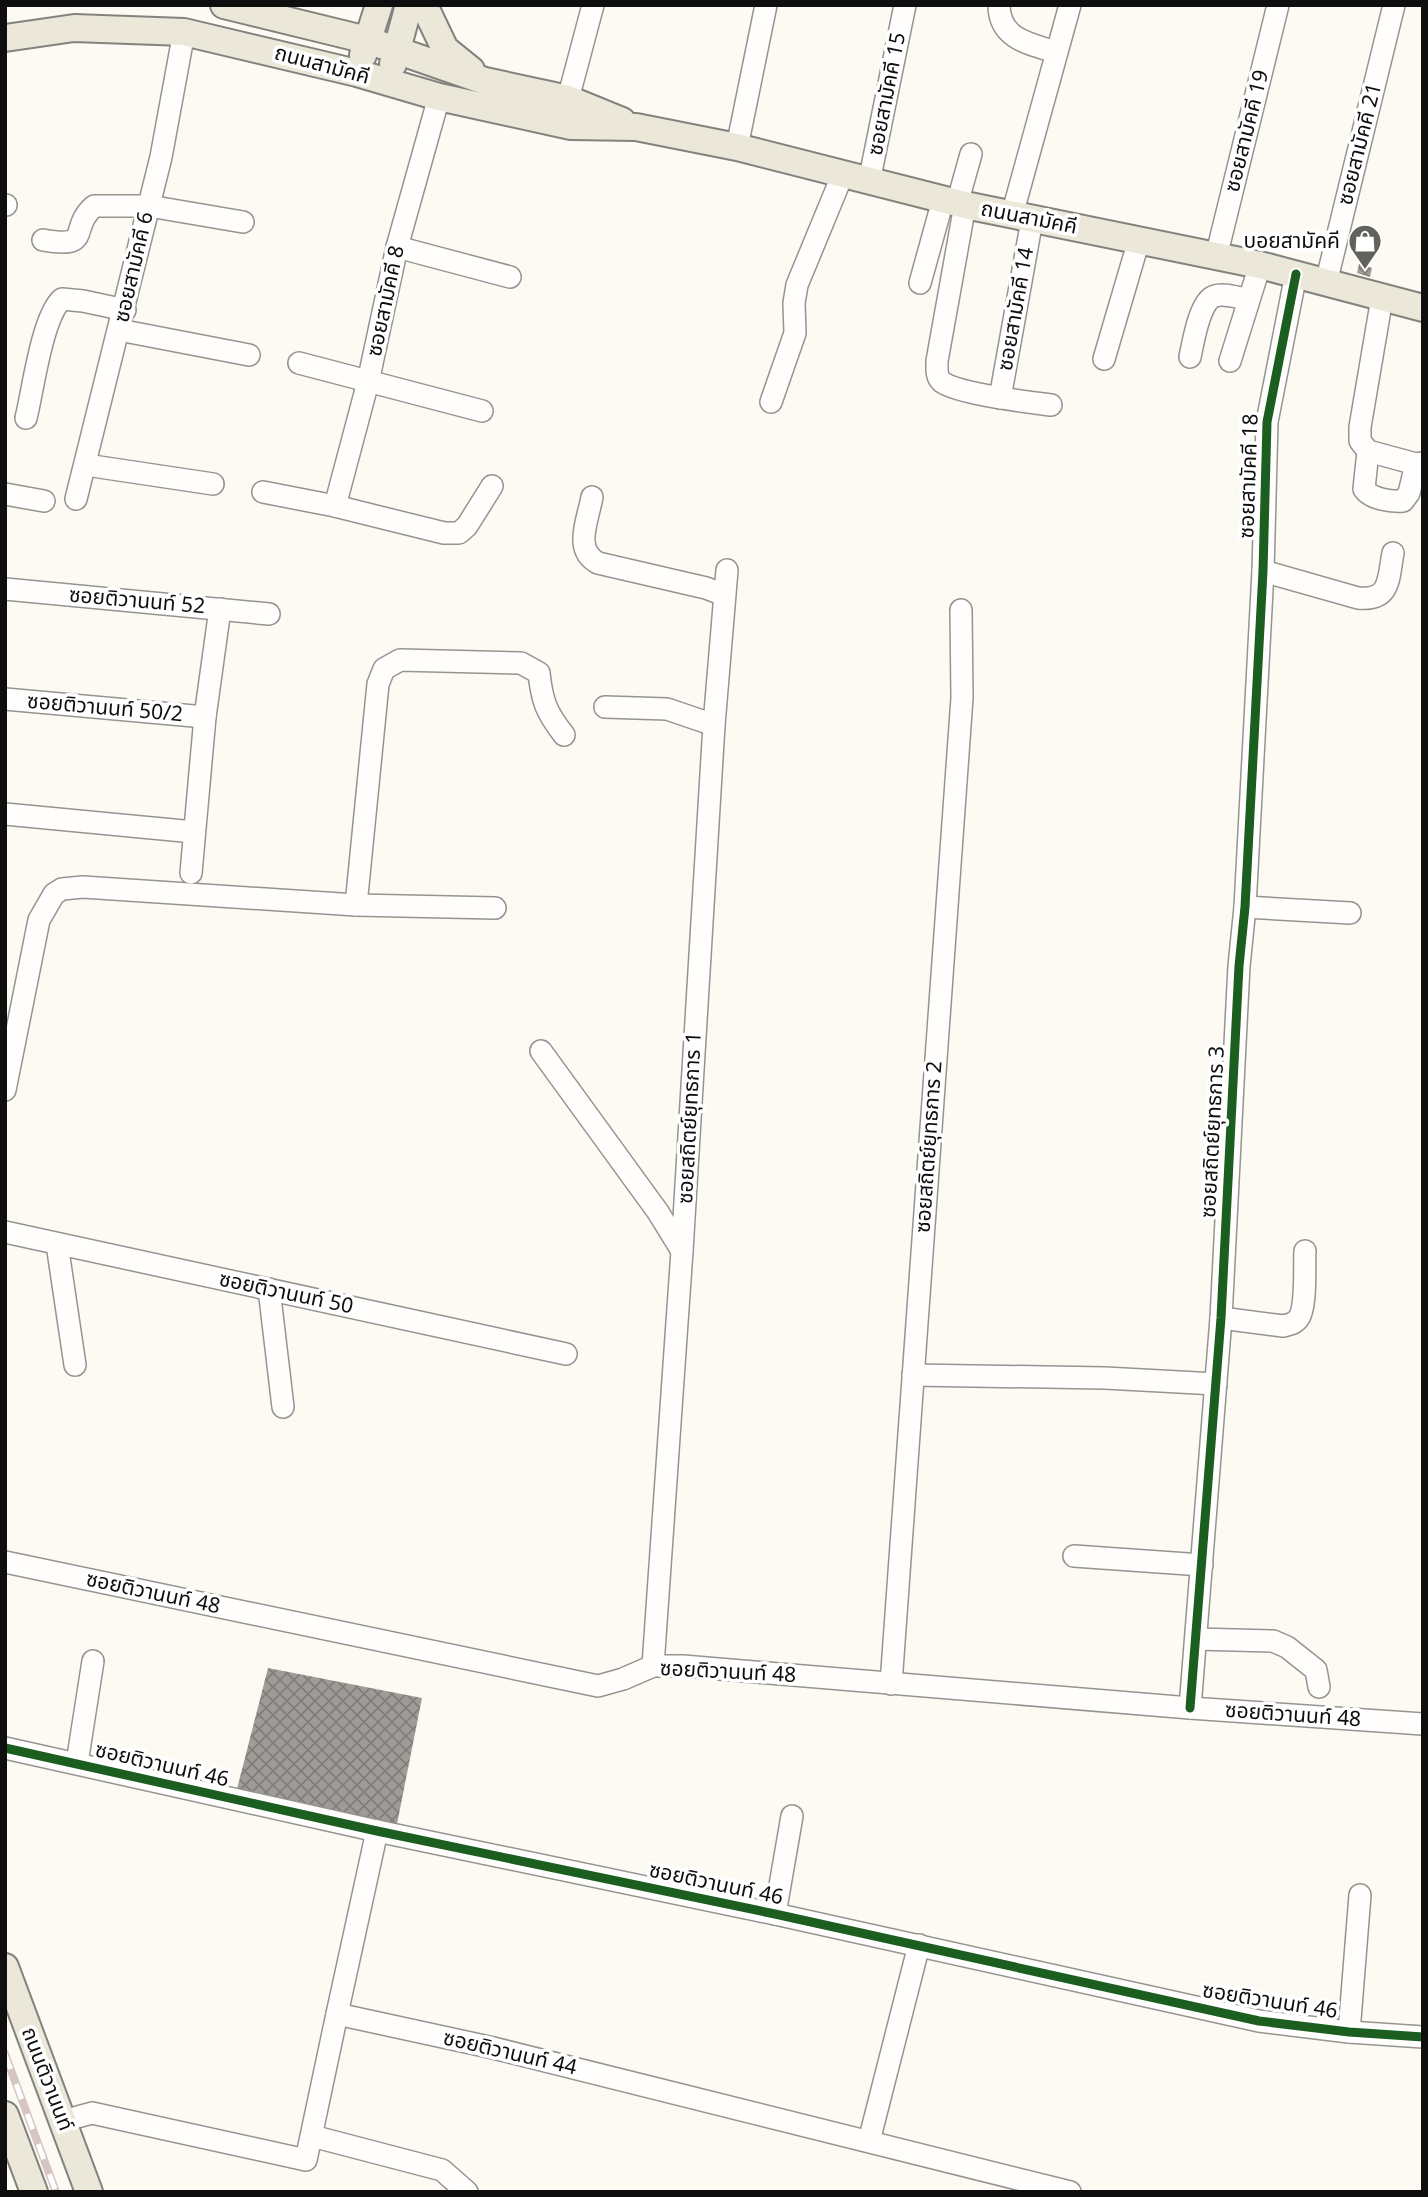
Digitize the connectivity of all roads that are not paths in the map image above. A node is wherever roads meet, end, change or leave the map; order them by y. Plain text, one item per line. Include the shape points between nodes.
1 (224, 5) edge
2 (379, 5) edge
3 (409, 5) edge
4 (424, 5) edge
5 (593, 5) edge
6 (766, 5) edge
7 (905, 5) edge
8 (999, 5) edge
9 (1070, 5) edge
10 (1278, 5) edge
11 (1394, 5) edge
12 (184, 32) junction
13 (5, 38) edge
14 (368, 40) junction
15 (397, 49) junction
16 (1056, 52) junction
17 (357, 73) junction
18 (485, 80) junction
19 (387, 82) junction
20 (439, 97) junction
21 (568, 99) junction
22 (636, 127) junction
23 (737, 147) junction
24 (971, 153) dead end
25 (842, 176) junction
26 (869, 182) junction
27 (955, 203) junction
28 (149, 206) junction
29 (1022, 218) junction
30 (243, 222) dead end
31 (43, 240) dead end
32 (1139, 240) junction
33 (397, 247) junction
34 (1216, 257) junction
35 (1260, 265) junction
36 (1296, 274) junction
37 (510, 277) dead end
38 (920, 283) dead end
39 (1326, 283) junction
40 (1382, 298) junction
41 (1248, 299) junction
42 (1423, 308) edge
43 (122, 320) junction
44 (249, 355) dead end
45 (1190, 356) dead end
46 (1104, 359) dead end
47 (1230, 362) dead end
48 (299, 363) dead end
49 (368, 382) junction
50 (1000, 398) junction
51 (771, 402) dead end
52 (1051, 405) dead end
53 (482, 411) dead end
54 (26, 418) dead end
55 (1368, 451) junction
56 (1419, 464) edge
57 (86, 465) junction
58 (214, 484) dead end
59 (492, 486) dead end
60 (264, 492) dead end
61 (5, 494) edge
62 (592, 497) dead end
63 (76, 499) dead end
64 (44, 501) dead end
65 (335, 506) junction
66 (1393, 553) dead end
67 (1263, 564) junction
68 (727, 570) dead end
69 (5, 589) edge
70 (724, 595) junction
71 (220, 609) junction
72 (961, 610) dead end
73 (269, 614) dead end
74 (5, 699) edge
75 (605, 707) dead end
76 (205, 717) junction
77 (714, 725) junction
78 (564, 735) dead end
79 (5, 814) edge
80 (194, 832) junction
81 (191, 873) dead end
82 (356, 905) junction
83 (1245, 906) junction
84 (495, 908) dead end
85 (1350, 912) dead end
86 (541, 1051) dead end
87 (5, 1090) edge
88 (5, 1232) edge
89 (57, 1244) junction
90 (682, 1251) junction
91 (1305, 1251) dead end
92 (269, 1289) junction
93 (1221, 1318) junction
94 (566, 1354) dead end
95 (75, 1365) dead end
96 (913, 1375) junction
97 (1216, 1384) junction
98 (283, 1407) dead end
99 (1074, 1556) dead end
100 (5, 1562) edge
101 (1202, 1565) junction
102 (1196, 1639) junction
103 (93, 1661) dead end
104 (653, 1666) junction
105 (891, 1684) junction
106 (1320, 1687) dead end
107 (1190, 1708) junction
108 (1423, 1724) edge
109 (5, 1748) edge
110 (77, 1763) junction
111 (792, 1816) dead end
112 (377, 1831) junction
113 (1360, 1895) dead end
114 (775, 1914) junction
115 (919, 1945) junction
116 (5, 1967) edge
117 (337, 2014) junction
118 (1349, 2032) junction
119 (1423, 2037) edge
120 (5, 2115) edge
121 (63, 2121) junction
122 (312, 2136) junction
123 (869, 2141) junction
124 (34, 2192) edge
125 (89, 2192) edge
126 (467, 2192) edge
127 (1070, 2192) edge

1 - 14 main road, ถนนสามัคคี
2 - 14 main road
3 - 15 main road
4 - 18 main road via 445,49
5 - 21 street
6 - 23 street
7 - 26 street, ซอยสามัคคี 15
8 - 16 street via 1008,33
9 - 16 street, ซอยสามัคคี 14
10 - 34 street, ซอยสามัคคี 19
11 - 39 street, ซอยสามัคคี 21
12 - 13 main road, ถนนสามัคคี via 74,28
12 - 17 main road, ถนนสามัคคี
12 - 28 street, ซอยสามัคคี 6
14 - 15 main road, ถนนสามัคคี
14 - 17 main road
15 - 18 main road, ถนนสามัคคี
15 - 19 main road
16 - 29 street, ซอยสามัคคี 14
17 - 19 main road, ถนนสามัคคี
18 - 21 main road, ถนนสามัคคี
19 - 20 main road, ถนนสามัคคี
20 - 22 main road, ถนนสามัคคี via 571,127
20 - 33 street, ซอยสามัคคี 8
21 - 22 main road, ถนนสามัคคี
22 - 23 main road, ถนนสามัคคี
23 - 25 main road, ถนนสามัคคี
24 - 27 street
25 - 26 main road, ถนนสามัคคี
25 - 51 street via 797,285 795,333
26 - 27 main road, ถนนสามัคคี
27 - 29 main road, ถนนสามัคคี
27 - 38 street
27 - 50 street via 937,375 943,382
28 - 30 street
28 - 31 street via 94,206 85,214 73,241
28 - 43 street, ซอยสามัคคี 6
29 - 32 main road, ถนนสามัคคี
29 - 50 street, ซอยสามัคคี 14
32 - 34 main road, ถนนสามัคคี
32 - 46 street
33 - 37 street
33 - 49 street, ซอยสามัคคี 8
34 - 35 main road, ถนนสามัคคี
35 - 36 main road, ถนนสามัคคี
35 - 41 street
36 - 39 main road, ถนนสามัคคี
36 - 67 street, ซอยสามัคคี 18 via 1268,408
39 - 40 main road, ถนนสามัคคี
40 - 42 main road, ถนนสามัคคี
40 - 55 street via 1360,427 1360,441
41 - 45 street via 1209,298
41 - 47 street
43 - 44 street
43 - 54 street via 83,301 62,299 55,306
43 - 57 street, ซอยสามัคคี 6
48 - 49 street
49 - 53 street
49 - 65 street, ซอยสามัคคี 8
50 - 52 street
55 - 56 street
55 - 56 street via 1364,489 1394,502 1403,501 1409,493
57 - 58 street
57 - 63 street, ซอยสามัคคี 6
59 - 65 street via 458,533
60 - 65 street
61 - 64 street
62 - 70 street via 583,546 589,558
66 - 67 street via 1386,587 1372,600
67 - 83 street, ซอยสถิตย์ยุทธการ 3
68 - 70 street, ซอยสถิตย์ยุทธการ 1
69 - 71 street, ซอยติวานนท์ 52
70 - 77 street, ซอยสถิตย์ยุทธการ 1
71 - 73 street, ซอยติวานนท์ 52
71 - 76 street
72 - 96 street, ซอยสถิตย์ยุทธการ 2 via 962,698
74 - 76 street, ซอยติวานนท์ 50/2
75 - 77 street via 667,709
76 - 80 street
77 - 90 street, ซอยสถิตย์ยุทธการ 1
78 - 82 street via 548,714 539,673 521,663 400,660 384,669
79 - 80 street
80 - 81 street
82 - 84 street
82 - 87 street via 62,889 39,920
83 - 85 street
83 - 93 street, ซอยสถิตย์ยุทธการ 3
86 - 90 street
88 - 89 street, ซอยติวานนท์ 50
89 - 92 street, ซอยติวานนท์ 50
89 - 95 street
90 - 104 street, ซอยสถิตย์ยุทธการ 1
91 - 93 street via 1299,1319 1283,1326
92 - 94 street, ซอยติวานนท์ 50
92 - 98 street
93 - 97 street, ซอยสถิตย์ยุทธการ 3
96 - 97 street
96 - 105 street, ซอยสถิตย์ยุทธการ 2
97 - 101 street, ซอยสถิตย์ยุทธการ 3
99 - 101 street
100 - 104 street, ซอยติวานนท์ 48 via 598,1686
101 - 102 street, ซอยสถิตย์ยุทธการ 3
102 - 106 street via 1273,1641 1316,1670
102 - 107 street, ซอยสถิตย์ยุทธการ 3
103 - 110 street
104 - 105 street, ซอยติวานนท์ 48
105 - 107 street, ซอยติวานนท์ 48
107 - 108 street, ซอยติวานนท์ 48
109 - 110 street, ซอยติวานนท์ 46
110 - 112 street, ซอยติวานนท์ 46
111 - 114 street
112 - 114 street, ซอยติวานนท์ 46
112 - 117 street
113 - 118 street
114 - 115 street, ซอยติวานนท์ 46
115 - 118 street, ซอยติวานนท์ 46 via 1259,2021
115 - 123 street
116 - 121 main road, ถนนติวานนท์
117 - 122 street
117 - 123 street, ซอยติวานนท์ 44
118 - 119 street, ซอยติวานนท์ 46
120 - 124 main road
121 - 122 street via 92,2113 306,2160
121 - 125 main road, ถนนติวานนท์
122 - 126 street via 442,2170
123 - 127 street, ซอยติวานนท์ 44

